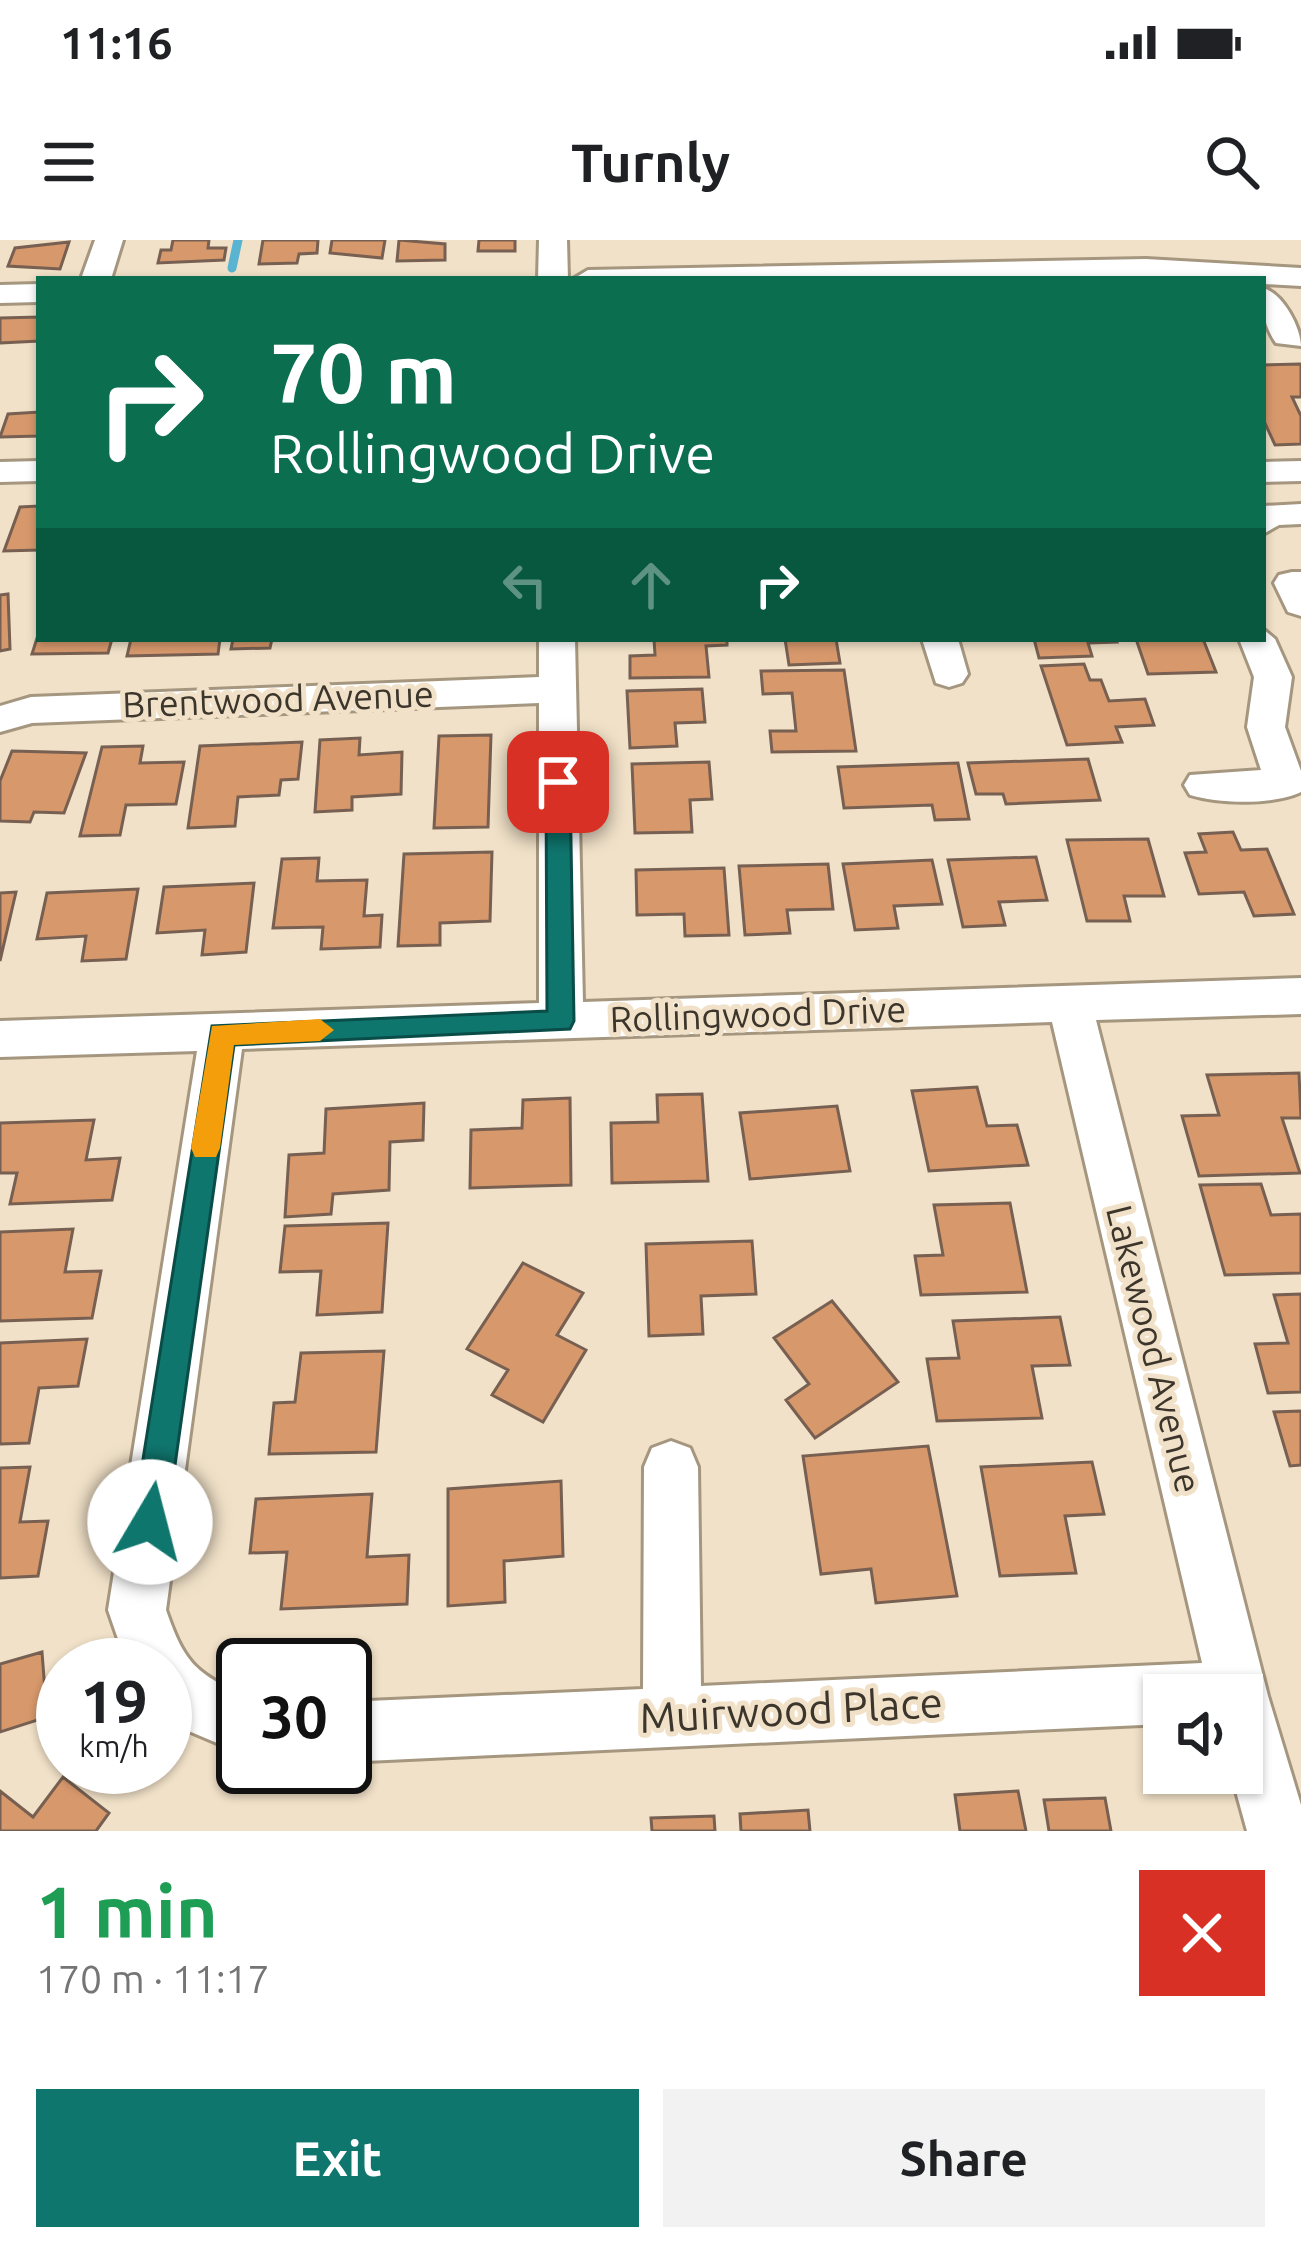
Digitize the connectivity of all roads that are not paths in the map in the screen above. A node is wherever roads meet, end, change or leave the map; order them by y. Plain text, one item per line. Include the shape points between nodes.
1 (109, 240) edge
2 (553, 240) edge
3 (1252, 240) edge
4 (1126, 274) edge
5 (97, 276) edge
6 (554, 276) edge
7 (856, 276) edge
8 (1167, 276) edge
9 (1268, 281) edge
10 (36, 293) edge
11 (0, 294) edge
12 (1301, 337) edge
13 (36, 471) edge
14 (1301, 471) edge
15 (0, 472) edge
16 (1266, 472) edge
17 (1301, 583) edge
18 (1301, 604) edge
19 (557, 642) edge
20 (1258, 642) edge
21 (557, 688) junction
22 (0, 719) edge
23 (1204, 785) dead end
24 (1301, 996) edge
25 (1069, 1002) junction
26 (561, 1021) junction
27 (222, 1034) junction
28 (0, 1039) edge
29 (670, 1467) dead end
30 (147, 1638) edge
31 (1234, 1674) edge
32 (1143, 1700) edge
33 (672, 1716) junction
34 (372, 1731) edge
35 (1263, 1780) edge
36 (1277, 1831) edge

1 - 5 street
2 - 6 street
3 - 9 street
4 - 7 street
4 - 8 street
9 - 12 street via 1287,337
10 - 11 street
13 - 15 street
14 - 16 street
17 - 18 street via 1292,583
19 - 21 street
20 - 23 street via 1273,677 1266,727 1286,784
21 - 22 street, Brentwood Avenue via 31,710
21 - 26 street
24 - 25 street, Rollingwood Drive
25 - 26 street, Rollingwood Drive
25 - 31 street, Lakewood Avenue
26 - 27 street, Rollingwood Drive
27 - 28 street, Rollingwood Drive
27 - 30 street via 137,1610
29 - 33 street
32 - 33 street, Muirwood Place
33 - 34 street, Muirwood Place
35 - 36 street, Lakewood Avenue

